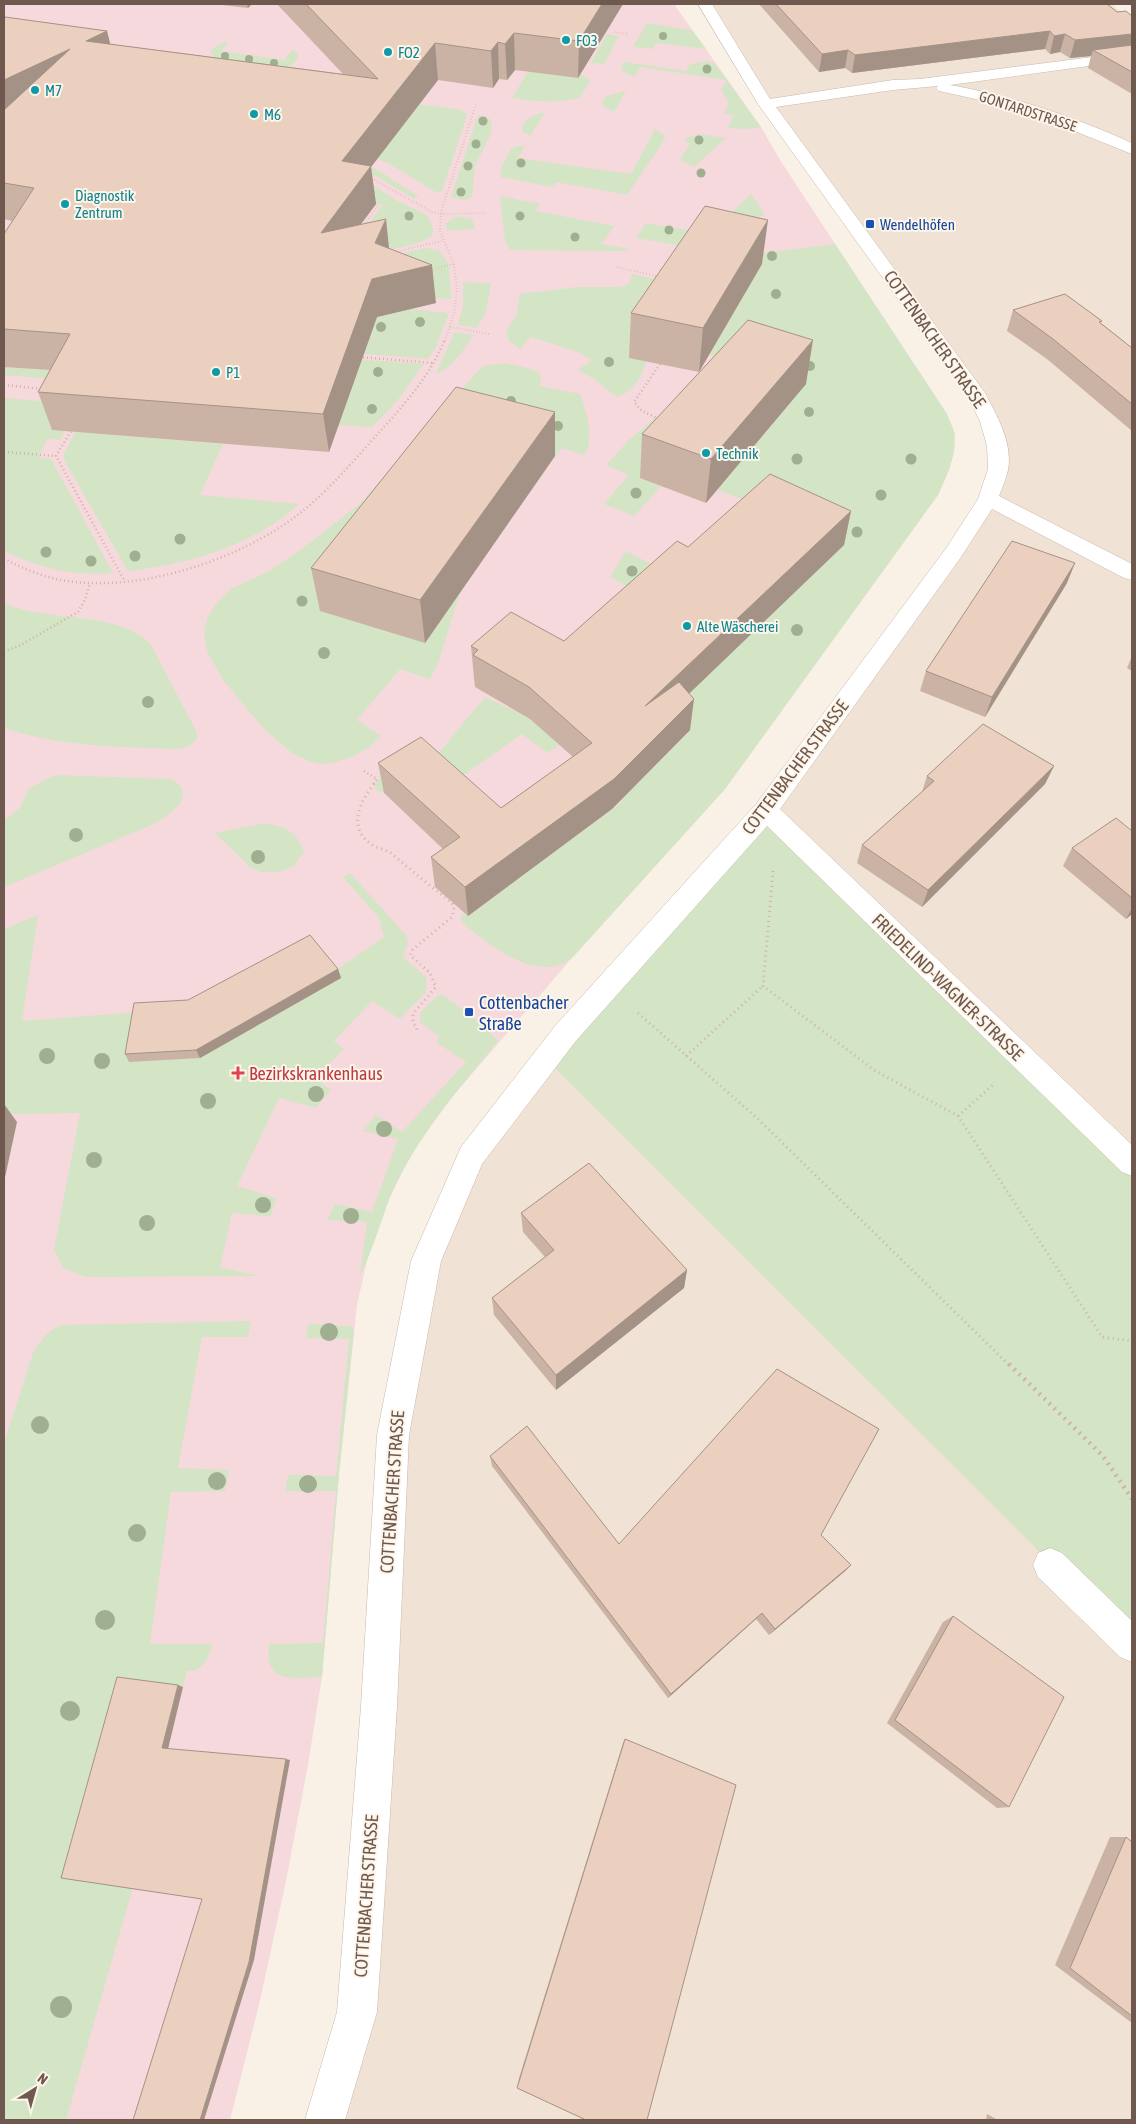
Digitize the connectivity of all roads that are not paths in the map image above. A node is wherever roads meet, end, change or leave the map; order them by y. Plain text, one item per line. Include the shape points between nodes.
1 (705, 4) edge
2 (1132, 56) edge
3 (920, 84) junction
4 (766, 104) junction
5 (1132, 149) edge
6 (988, 499) junction
7 (1132, 573) edge
8 (772, 815) junction
9 (1132, 1162) edge
10 (1050, 1565) dead end
11 (1132, 1645) edge
12 (325, 2120) edge

1 - 4 street
2 - 3 street, GONTARDSTRASSE
3 - 4 street, GONTARDSTRASSE
3 - 5 street, GONTARDSTRASSE via 1002,100
4 - 6 street, COTTENBACHER STRASSE via 975,393 990,421 997,446 998,469
6 - 7 street
6 - 8 street, COTTENBACHER STRASSE
8 - 9 street, FRIEDELIND-WAGNER-STRASSE
8 - 12 street, COTTENBACHER STRASSE via 565,1034 471,1156 426,1261 393,1436 379,1706 357,2012
10 - 11 street

